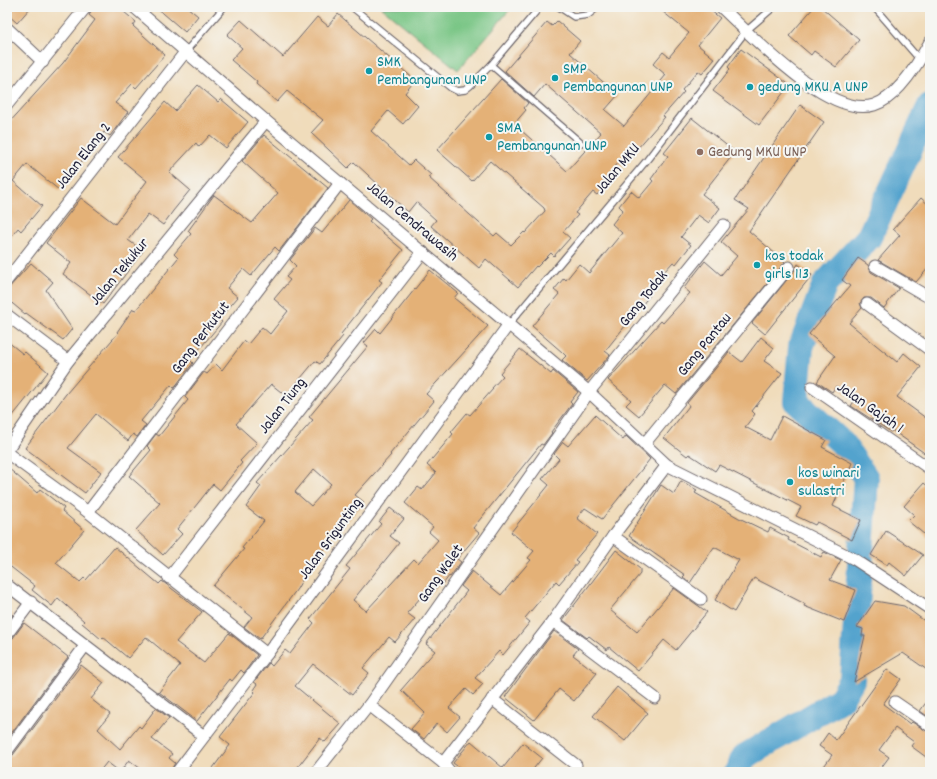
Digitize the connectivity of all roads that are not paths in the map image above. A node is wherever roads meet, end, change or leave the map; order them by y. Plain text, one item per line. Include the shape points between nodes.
1 (86, 7) edge
2 (134, 7) edge
3 (224, 7) edge
4 (352, 7) edge
5 (540, 7) edge
6 (559, 7) edge
7 (598, 7) edge
8 (721, 7) edge
9 (774, 7) edge
10 (874, 7) edge
11 (7, 28) edge
12 (746, 31) junction
13 (930, 42) edge
14 (186, 52) junction
15 (920, 60) junction
16 (43, 62) junction
17 (491, 65) junction
18 (7, 105) edge
19 (266, 121) junction
20 (581, 143) dead end
21 (340, 183) junction
22 (724, 225) dead end
23 (423, 252) junction
24 (875, 266) dead end
25 (789, 267) dead end
26 (7, 280) edge
27 (930, 298) edge
28 (867, 304) dead end
29 (7, 315) edge
30 (509, 324) junction
31 (930, 350) edge
32 (68, 361) junction
33 (812, 387) dead end
34 (589, 392) junction
35 (645, 443) junction
36 (7, 451) edge
37 (667, 465) junction
38 (930, 469) edge
39 (88, 512) junction
40 (613, 536) junction
41 (169, 578) junction
42 (7, 585) edge
43 (701, 599) dead end
44 (31, 602) junction
45 (930, 609) edge
46 (553, 621) junction
47 (7, 634) edge
48 (86, 646) junction
49 (267, 654) junction
50 (655, 698) dead end
51 (492, 699) junction
52 (895, 702) dead end
53 (369, 705) junction
54 (930, 726) edge
55 (204, 736) junction
56 (7, 751) edge
57 (443, 763) junction
58 (576, 766) dead end
59 (177, 772) edge
60 (316, 772) edge
61 (450, 772) edge

1 - 16 street
2 - 14 street, Jalan Cendrawasih
3 - 14 lane
4 - 17 lane via 457,91 465,90
5 - 17 lane
6 - 7 lane via 574,17 588,15
8 - 12 street
9 - 12 lane, Jalan MKU
10 - 15 lane
11 - 16 street
12 - 15 street via 771,55 816,90 852,106 875,105 887,97
12 - 30 lane, Jalan MKU via 647,160
13 - 15 street
14 - 19 street, Jalan Cendrawasih
14 - 26 street, Jalan Elang 2
16 - 18 street
17 - 20 lane
19 - 21 street, Jalan Cendrawasih
19 - 32 street, Jalan Tekukur
21 - 23 street, Jalan Cendrawasih
21 - 39 street, Gang Perkutut
22 - 34 street, Gang Todak
23 - 30 street, Jalan Cendrawasih
23 - 41 street, Jalan Tiung
24 - 27 street
25 - 35 street, Gang Pantau
28 - 31 street
29 - 32 street
30 - 34 street, Jalan Cendrawasih
30 - 49 street, Jalan Srigunting
32 - 36 street, Jalan Tekukur
33 - 38 street, Jalan Gajah 1
34 - 35 street, Jalan Cendrawasih
34 - 53 street, Gang Walet
35 - 37 street, Jalan Cendrawasih
36 - 39 street
37 - 40 street
37 - 45 street, Jalan Cendrawasih via 854,559
39 - 41 street
40 - 43 street
40 - 46 street
41 - 49 street
42 - 44 street
44 - 47 street
44 - 48 street
46 - 50 street
46 - 51 street
48 - 55 street
48 - 56 street
49 - 55 street, Jalan Srigunting
51 - 57 street
51 - 58 street
52 - 54 street
53 - 57 street
53 - 60 street, Gang Walet
55 - 59 street, Jalan Srigunting
57 - 61 street

